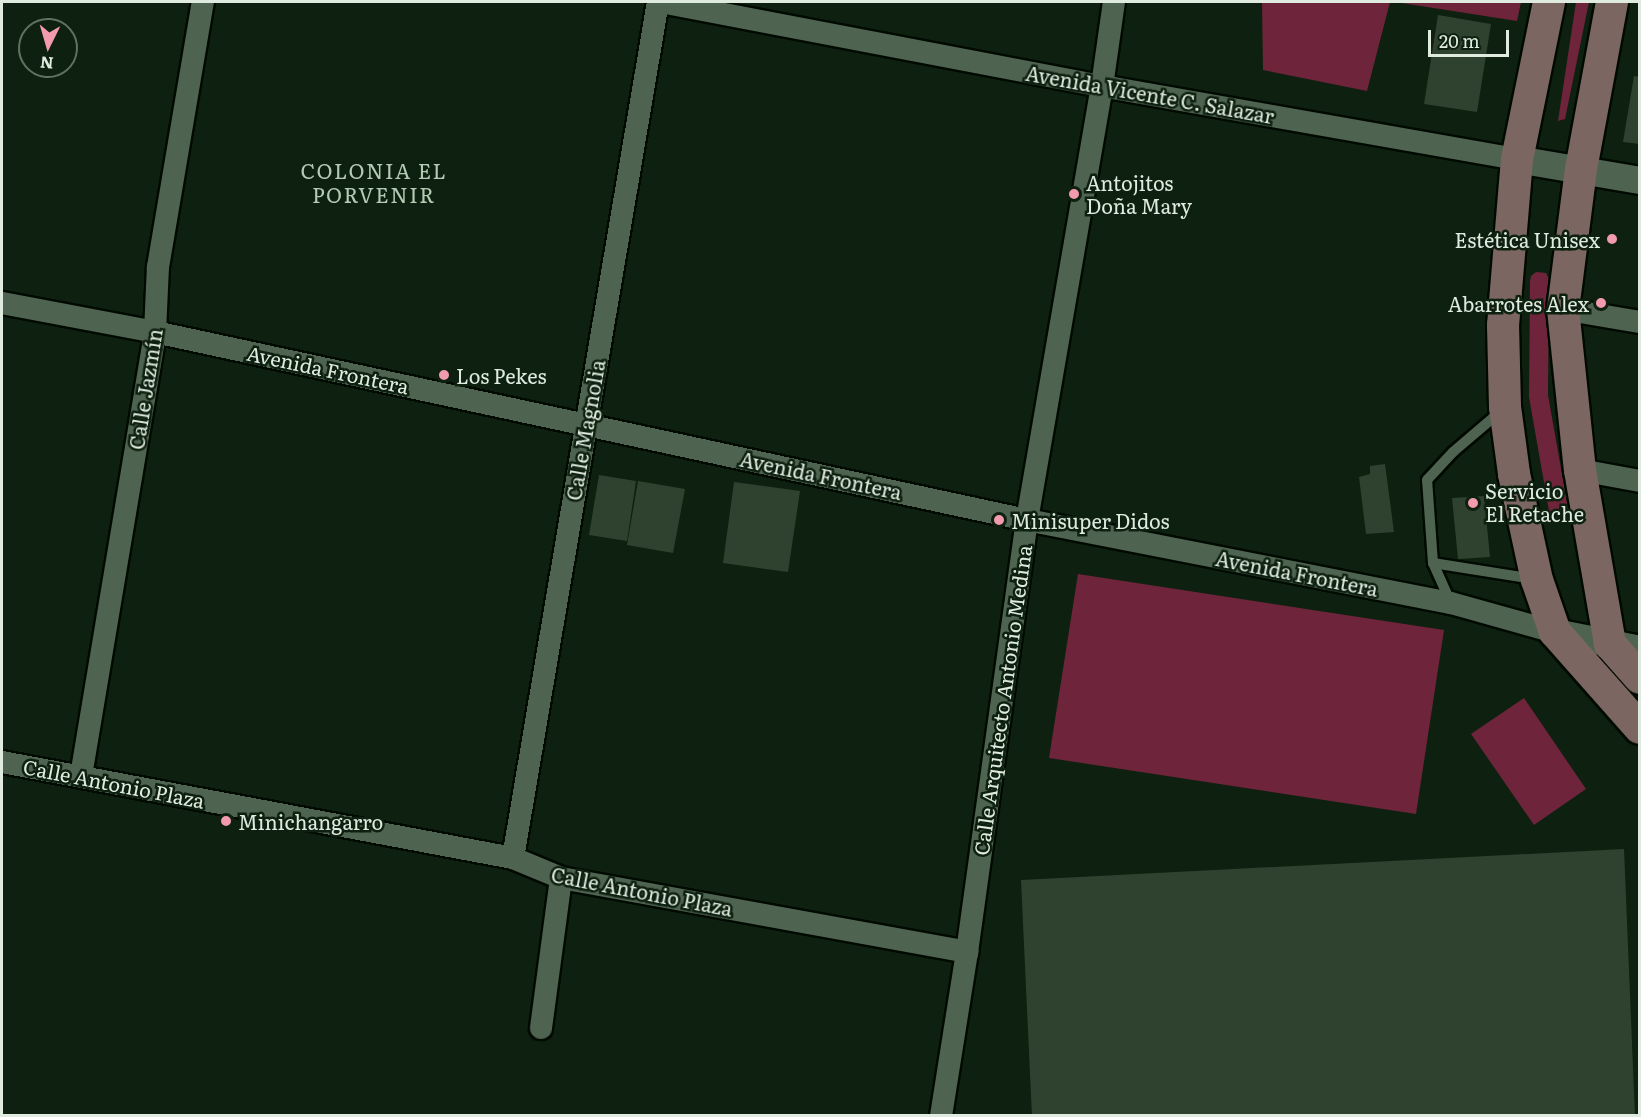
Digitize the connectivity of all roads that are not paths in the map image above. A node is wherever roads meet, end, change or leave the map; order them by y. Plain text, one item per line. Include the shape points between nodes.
1 (203, 2) edge
2 (660, 2) edge
3 (1114, 2) edge
4 (1549, 2) edge
5 (1612, 2) edge
6 (1102, 86) junction
7 (1517, 159) junction
8 (1581, 169) junction
9 (1640, 180) edge
10 (2, 303) edge
11 (1563, 309) junction
12 (1640, 322) edge
13 (155, 332) junction
14 (1505, 407) junction
15 (585, 424) junction
16 (1580, 470) junction
17 (1640, 481) edge
18 (1027, 520) junction
19 (1433, 563) junction
20 (1537, 580) junction
21 (1451, 603) junction
22 (1555, 632) junction
23 (1625, 646) edge
24 (1640, 678) edge
25 (1640, 728) edge
26 (2, 762) edge
27 (81, 776) junction
28 (513, 858) junction
29 (561, 878) junction
30 (967, 952) junction
31 (541, 1028) dead end
32 (941, 1116) edge

1 - 13 street, Calle Jazmín via 158,267
2 - 6 street, Avenida Vicente C. Salazar
2 - 15 street, Calle Magnolia
3 - 6 street, Calle Arquitecto Antonio Medina
4 - 7 main road
5 - 8 main road
6 - 7 street, Avenida Vicente C. Salazar
6 - 18 street, Calle Arquitecto Antonio Medina
7 - 8 street, Avenida Vicente C. Salazar
7 - 14 main road via 1503,325
8 - 9 street, Avenida Vicente C. Salazar
8 - 11 main road
10 - 13 street, Avenida Frontera
11 - 12 street
11 - 16 main road
13 - 15 street, Avenida Frontera
13 - 27 street, Calle Jazmín
14 - 19 lane via 1427,480
14 - 20 main road via 1514,474
15 - 18 street, Avenida Frontera
15 - 28 street, Calle Magnolia
16 - 17 street
16 - 23 main road
18 - 21 street, Avenida Frontera
18 - 30 street, Calle Arquitecto Antonio Medina
19 - 20 lane
19 - 21 lane
20 - 22 main road
21 - 22 street, Avenida Frontera
22 - 23 street, Avenida Frontera
22 - 25 main road
23 - 24 main road
26 - 27 street, Calle Antonio Plaza
27 - 28 street, Calle Antonio Plaza
28 - 29 street, Calle Antonio Plaza
29 - 30 street, Calle Antonio Plaza
29 - 31 street
30 - 32 street, Calle Arquitecto Antonio Medina

